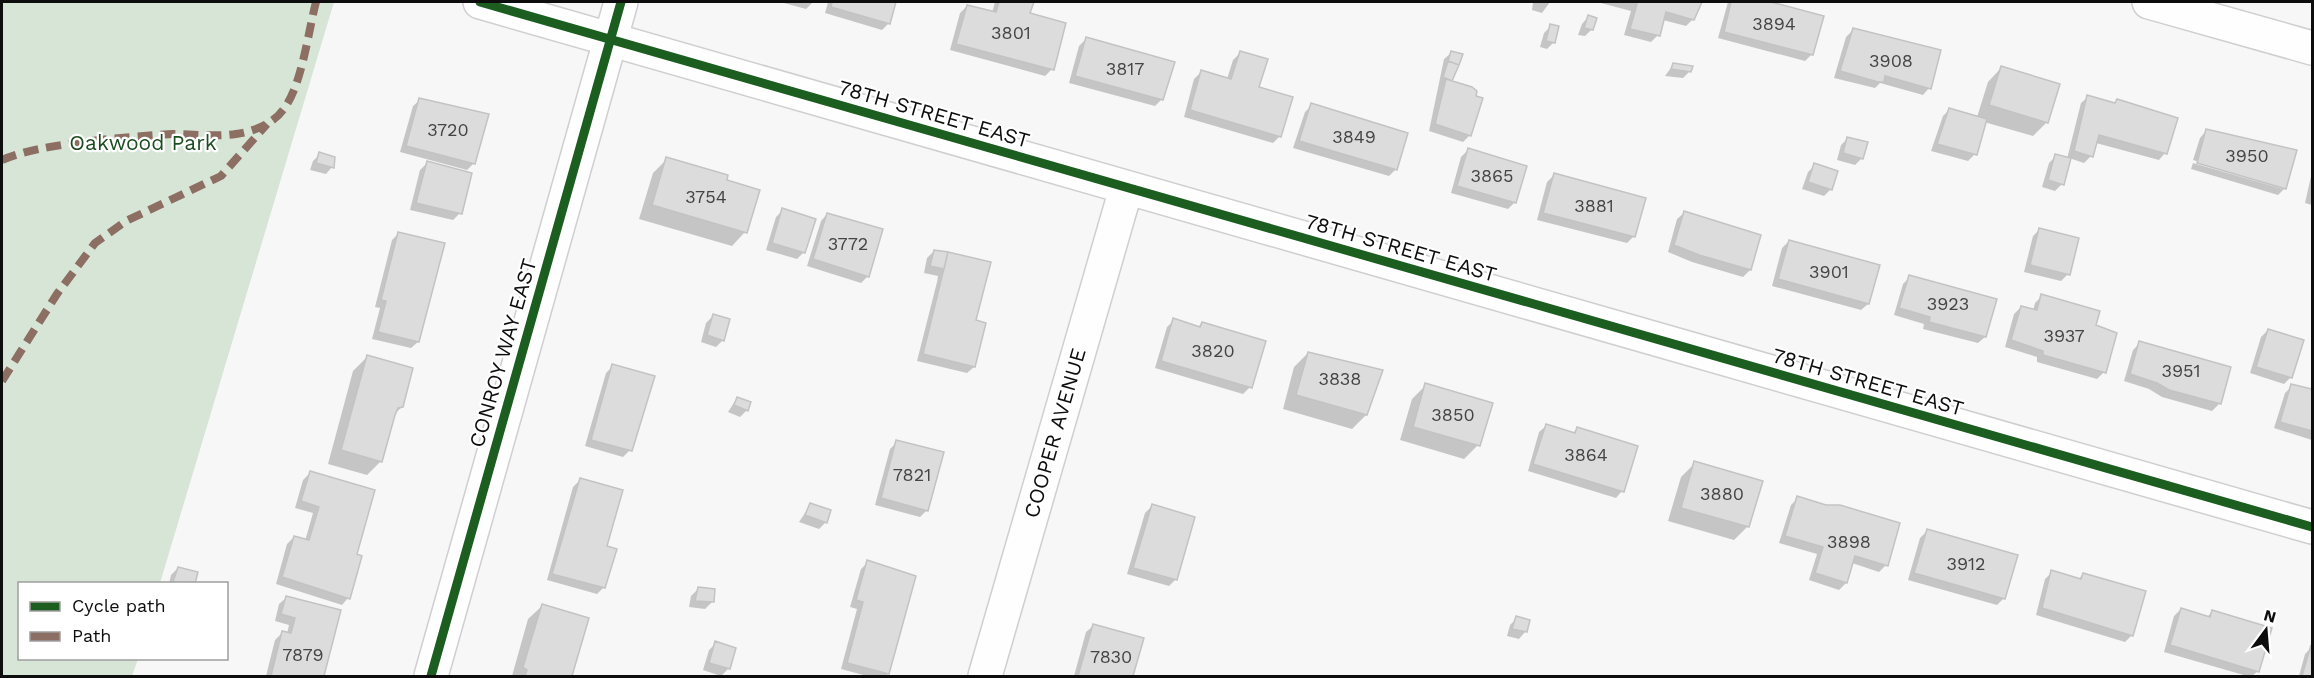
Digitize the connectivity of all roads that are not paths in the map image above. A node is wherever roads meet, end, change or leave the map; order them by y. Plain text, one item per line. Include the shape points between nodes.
1 (480, 2) edge
2 (621, 2) edge
3 (2149, 2) edge
4 (610, 39) junction
5 (2313, 48) edge
6 (1126, 189) junction
7 (2313, 527) edge
8 (431, 676) edge
9 (985, 676) edge

1 - 4 street, 78TH STREET EAST
2 - 4 street, CONROY WAY EAST
3 - 5 street
4 - 6 street, 78TH STREET EAST
4 - 8 street, CONROY WAY EAST
6 - 7 street, 78TH STREET EAST
6 - 9 street, COOPER AVENUE

